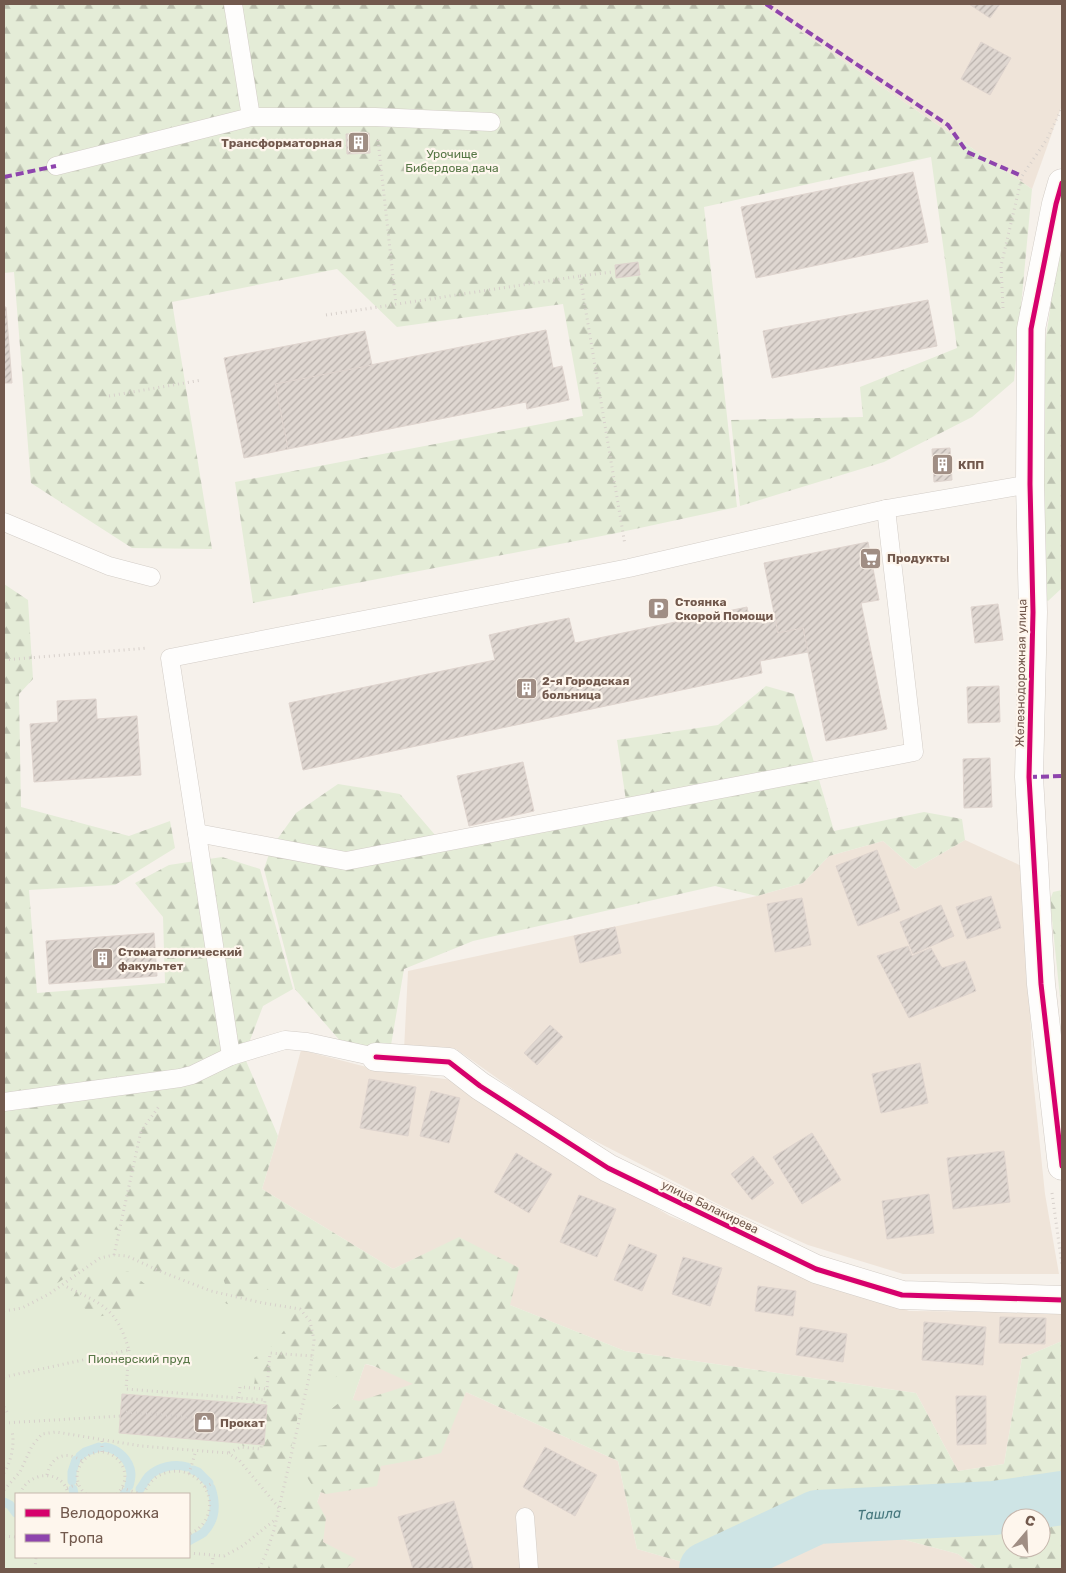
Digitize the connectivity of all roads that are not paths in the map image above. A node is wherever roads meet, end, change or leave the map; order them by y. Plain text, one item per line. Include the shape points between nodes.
1 (233, 4) edge
2 (250, 117) junction
3 (491, 122) dead end
4 (56, 166) dead end
5 (1062, 183) edge
6 (1030, 484) junction
7 (886, 509) junction
8 (4, 522) edge
9 (151, 578) dead end
10 (197, 833) junction
11 (231, 1056) junction
12 (376, 1057) joint
13 (4, 1102) edge
14 (1062, 1166) edge
15 (1062, 1300) edge
16 (525, 1517) dead end
17 (529, 1569) edge

1 - 2 lane
2 - 3 lane via 375,117
2 - 4 lane
5 - 6 street, Железнодорожная улица via 1030,329
6 - 7 lane
6 - 14 street, Железнодорожная улица via 1033,612 1028,777 1041,984
7 - 10 lane via 629,568 170,658
7 - 10 lane via 914,752 346,861
8 - 9 lane via 109,566
10 - 11 lane
11 - 12 lane via 285,1040
11 - 13 lane via 180,1078
12 - 15 street, улица Балакирева via 449,1062 480,1086 608,1168 816,1269 902,1295
16 - 17 lane

